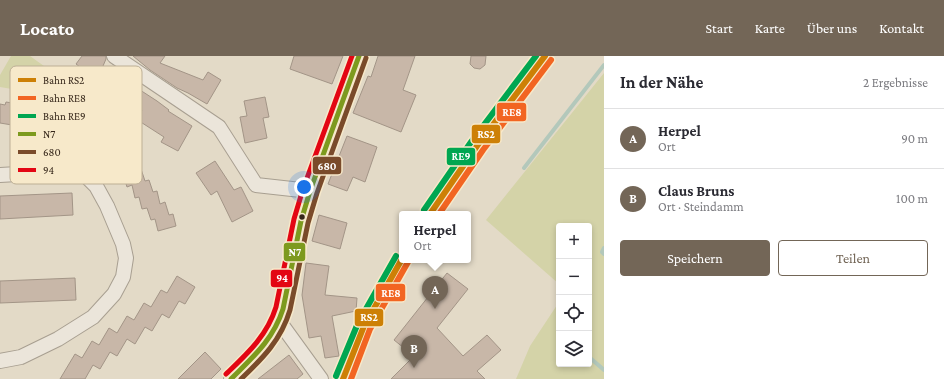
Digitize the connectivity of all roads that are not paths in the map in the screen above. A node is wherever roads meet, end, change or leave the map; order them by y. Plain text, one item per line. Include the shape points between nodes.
1 (114, 56) edge
2 (359, 56) edge
3 (129, 66) edge
4 (142, 74) edge
5 (10, 175) edge
6 (0, 176) edge
7 (94, 184) edge
8 (310, 191) junction
9 (279, 321) junction
10 (0, 361) edge
11 (231, 379) edge
12 (321, 379) edge

1 - 3 street
2 - 8 street
4 - 8 street via 220,126 256,185
5 - 6 street
7 - 10 street via 107,206 126,258 123,277 114,294 93,317 58,339 21,357
8 - 9 street
9 - 11 street via 269,338
9 - 12 street

